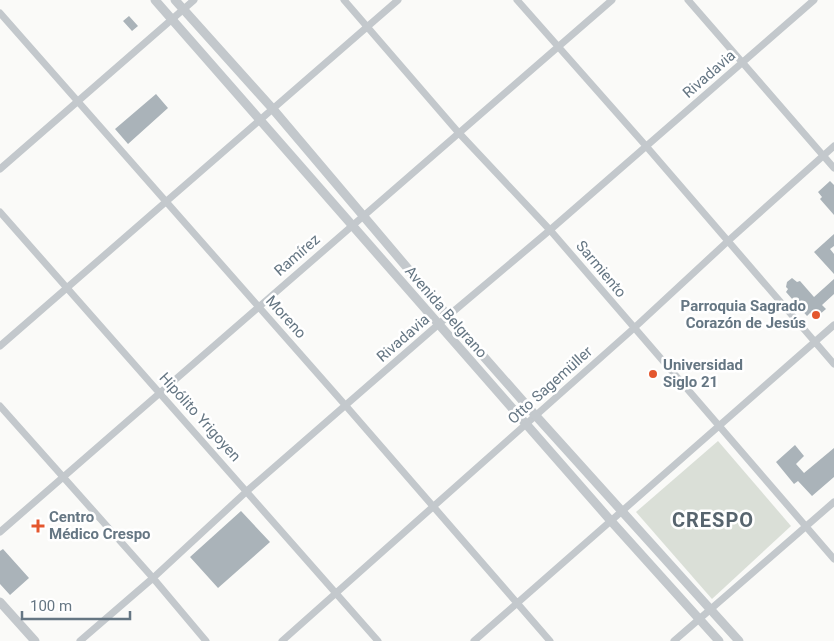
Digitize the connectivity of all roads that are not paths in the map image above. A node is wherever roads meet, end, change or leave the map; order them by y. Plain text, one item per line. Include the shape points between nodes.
1 (155, 0) edge
2 (175, 0) edge
3 (194, 0) edge
4 (344, 0) edge
5 (398, 0) edge
6 (517, 0) edge
7 (612, 0) edge
8 (688, 0) edge
9 (814, 0) edge
10 (184, 9) junction
11 (0, 13) edge
12 (172, 20) junction
13 (367, 27) junction
14 (558, 47) junction
15 (743, 63) junction
16 (78, 102) junction
17 (272, 108) junction
18 (259, 119) junction
19 (458, 132) junction
20 (646, 146) junction
21 (834, 146) edge
22 (823, 156) junction
23 (834, 168) edge
24 (0, 169) edge
25 (166, 202) junction
26 (0, 212) edge
27 (363, 216) junction
28 (352, 225) junction
29 (550, 230) junction
30 (728, 241) junction
31 (66, 287) junction
32 (258, 307) junction
33 (448, 316) junction
34 (439, 325) junction
35 (834, 325) edge
36 (633, 329) junction
37 (815, 342) junction
38 (0, 346) edge
39 (834, 364) edge
40 (160, 393) junction
41 (0, 406) edge
42 (346, 406) junction
43 (536, 416) junction
44 (526, 424) junction
45 (718, 427) junction
46 (63, 477) junction
47 (247, 491) junction
48 (834, 502) edge
49 (433, 507) junction
50 (623, 511) junction
51 (611, 521) junction
52 (806, 526) junction
53 (0, 532) edge
54 (834, 559) edge
55 (153, 578) junction
56 (336, 593) junction
57 (0, 602) edge
58 (517, 604) junction
59 (711, 609) junction
60 (699, 620) junction
61 (35, 641) edge
62 (80, 641) edge
63 (206, 641) edge
64 (282, 641) edge
65 (378, 641) edge
66 (474, 641) edge
67 (550, 641) edge
68 (674, 641) edge
69 (719, 641) edge
70 (739, 641) edge

1 - 12 street, Avenida Belgrano
2 - 10 street, Avenida Belgrano
3 - 10 street
4 - 13 street, Sarmiento
5 - 13 street
6 - 14 street
7 - 14 street, Ramírez
8 - 15 street
9 - 15 street, Rivadavia
10 - 12 street
10 - 17 street, Avenida Belgrano
11 - 16 street, Moreno
12 - 16 street
12 - 18 street, Avenida Belgrano
13 - 17 street
13 - 19 street, Sarmiento
14 - 19 street, Ramírez
14 - 20 street
15 - 20 street, Rivadavia
15 - 22 street
16 - 24 street
16 - 25 street, Moreno
17 - 18 street
17 - 27 street, Avenida Belgrano
18 - 25 street
18 - 28 street, Avenida Belgrano
19 - 27 street, Ramírez
19 - 29 street, Sarmiento
20 - 29 street, Rivadavia
20 - 30 street
21 - 22 street, Otto Sagemüller
22 - 23 street
22 - 30 street, Otto Sagemüller
25 - 31 street
25 - 32 street, Moreno
26 - 31 street, Hipólito Yrigoyen
27 - 28 street, Ramírez
27 - 33 street, Avenida Belgrano
28 - 32 street, Ramírez
28 - 34 street, Avenida Belgrano
29 - 33 street, Rivadavia
29 - 36 street, Sarmiento
30 - 36 street, Otto Sagemüller
30 - 37 street
31 - 38 street
31 - 40 street, Hipólito Yrigoyen
32 - 40 street, Ramírez
32 - 42 street, Moreno
33 - 34 street, Rivadavia
33 - 43 street, Avenida Belgrano
34 - 42 street, Rivadavia
34 - 44 street, Avenida Belgrano
35 - 37 street
36 - 43 street, Otto Sagemüller
36 - 45 street, Sarmiento
37 - 39 street
37 - 45 street
40 - 46 street, Ramírez
40 - 47 street, Hipólito Yrigoyen
41 - 46 street
42 - 47 street, Rivadavia
42 - 49 street, Moreno
43 - 44 street, Otto Sagemüller
43 - 50 street, Avenida Belgrano
44 - 49 street, Otto Sagemüller
44 - 51 street, Avenida Belgrano
45 - 50 street
45 - 52 street, Sarmiento
46 - 53 street, Ramírez
46 - 55 street
47 - 55 street, Rivadavia
47 - 56 street, Hipólito Yrigoyen
48 - 52 street
49 - 56 street, Otto Sagemüller
49 - 58 street, Moreno
50 - 51 street
50 - 59 street, Avenida Belgrano
51 - 58 street
51 - 60 street, Avenida Belgrano
52 - 54 street, Sarmiento
52 - 59 street
55 - 62 street, Rivadavia
55 - 63 street
56 - 64 street, Otto Sagemüller
56 - 65 street, Hipólito Yrigoyen
57 - 61 street
58 - 66 street
58 - 67 street, Moreno
59 - 60 street
59 - 70 street, Avenida Belgrano
60 - 68 street
60 - 69 street, Avenida Belgrano

